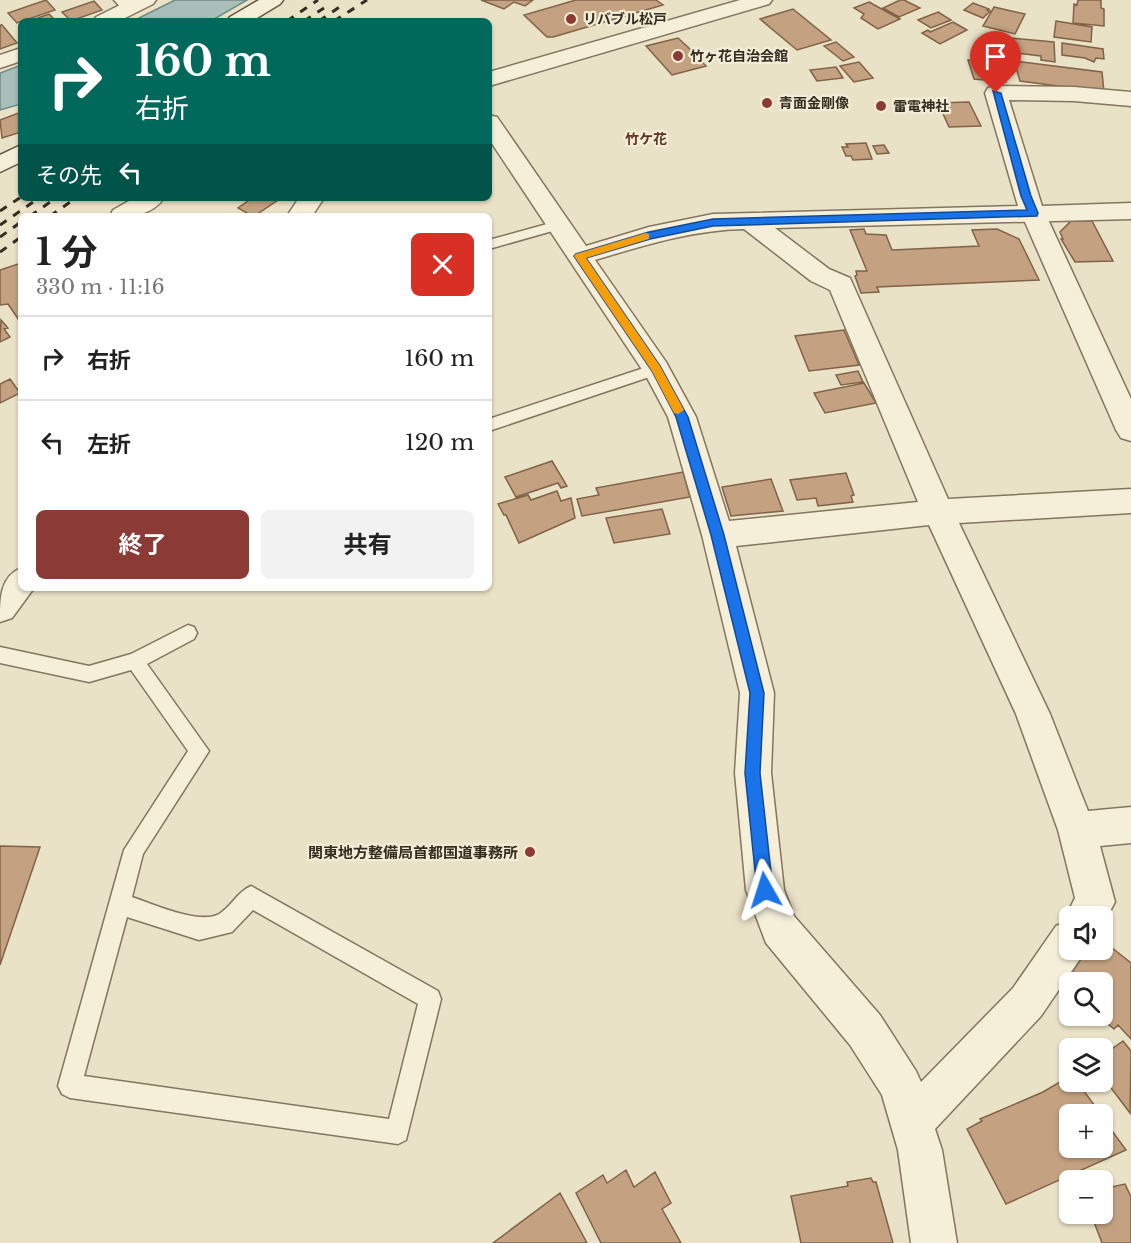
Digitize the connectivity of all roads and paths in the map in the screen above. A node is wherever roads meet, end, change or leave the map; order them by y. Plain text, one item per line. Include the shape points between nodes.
1 (273, 0) edge
2 (762, 0) edge
3 (134, 2) edge
4 (108, 18) edge
5 (242, 18) edge
6 (18, 55) edge
7 (0, 62) edge
8 (492, 78) edge
9 (1131, 99) edge
10 (492, 126) edge
11 (18, 154) edge
12 (0, 165) edge
13 (147, 201) edge
14 (1131, 211) edge
15 (127, 213) edge
16 (1033, 213) junction
17 (751, 222) junction
18 (558, 225) junction
19 (492, 244) edge
20 (580, 256) junction
21 (656, 369) junction
22 (492, 424) edge
23 (1131, 430) edge
24 (1131, 501) edge
25 (938, 512) junction
26 (718, 535) junction
27 (18, 584) edge
28 (0, 608) edge
29 (188, 633) dead end
30 (0, 655) edge
31 (135, 661) junction
32 (1131, 825) edge
33 (1077, 830) junction
34 (120, 904) junction
35 (1093, 906) edge
36 (1059, 956) edge
37 (913, 1121) junction
38 (934, 1243) edge

1 - 5 street
2 - 8 street
3 - 4 street
6 - 7 street
9 - 16 street via 996,93
10 - 18 street
11 - 12 street
13 - 15 street
14 - 16 street
16 - 17 street
16 - 23 street
17 - 20 street via 692,225
17 - 25 street via 820,275 841,284
18 - 19 lane
18 - 20 street
20 - 21 street
21 - 22 lane
21 - 26 street via 682,417
24 - 25 street
25 - 26 street
25 - 33 street via 1033,714
26 - 37 street via 757,693 753,773 765,890 780,928 866,1030 901,1086
27 - 28 street
29 - 31 lane
30 - 31 lane via 89,674
31 - 34 lane via 199,752 134,850
32 - 33 street
33 - 35 street via 1096,902
34 - 34 lane via 70,1086 398,1132 430,999 250,897 224,924 199,929
36 - 37 street via 1027,1002
37 - 38 street

